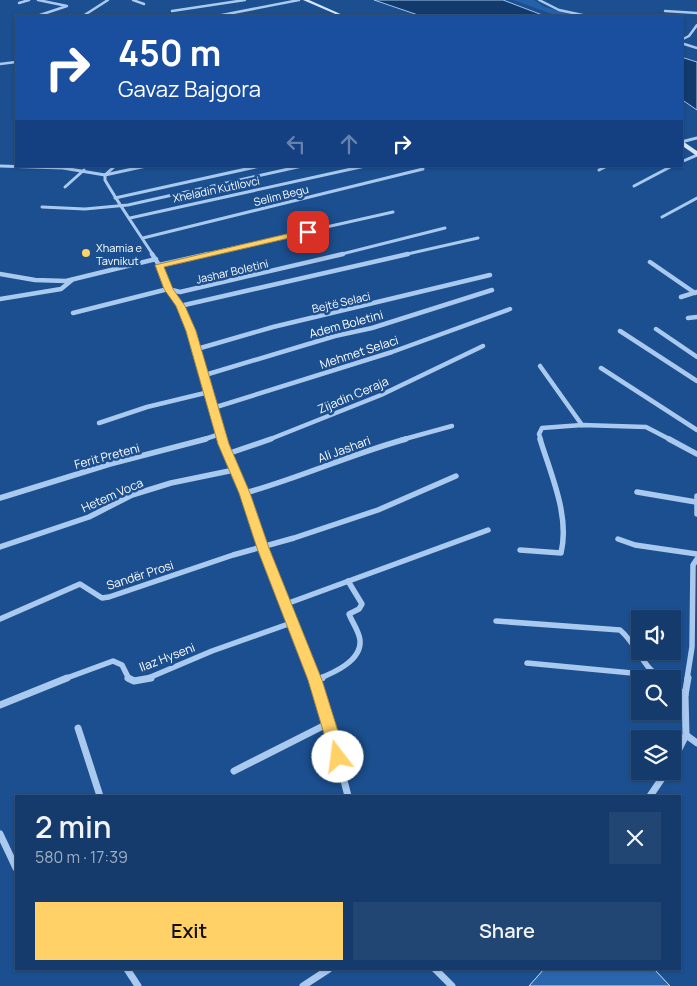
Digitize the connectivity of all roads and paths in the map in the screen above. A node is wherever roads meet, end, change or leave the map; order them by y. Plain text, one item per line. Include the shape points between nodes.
1 (29, 0) edge
2 (38, 0) edge
3 (108, 0) edge
4 (133, 0) edge
5 (245, 0) edge
6 (299, 0) edge
7 (305, 0) edge
8 (539, 0) edge
9 (18, 3) dead end
10 (144, 4) dead end
11 (172, 11) dead end
12 (665, 11) dead end
13 (697, 13) edge
14 (40, 15) dead end
15 (85, 15) edge
16 (222, 15) edge
17 (340, 15) edge
18 (582, 15) edge
19 (697, 25) edge
20 (683, 40) edge
21 (683, 43) edge
22 (697, 48) edge
23 (15, 62) edge
24 (0, 64) edge
25 (697, 138) edge
26 (683, 142) edge
27 (683, 144) edge
28 (697, 155) edge
29 (683, 161) edge
30 (0, 166) edge
31 (15, 166) edge
32 (38, 167) edge
33 (113, 167) edge
34 (141, 167) edge
35 (255, 167) edge
36 (297, 167) edge
37 (360, 167) edge
38 (605, 167) edge
39 (670, 167) edge
40 (77, 168) edge
41 (423, 169) dead end
42 (84, 170) junction
43 (599, 170) dead end
44 (105, 175) junction
45 (634, 186) dead end
46 (65, 187) dead end
47 (115, 198) junction
48 (697, 198) edge
49 (120, 206) junction
50 (42, 207) dead end
51 (392, 212) dead end
52 (662, 217) dead end
53 (130, 218) junction
54 (445, 228) dead end
55 (142, 238) junction
56 (478, 238) dead end
57 (156, 259) junction
58 (650, 262) dead end
59 (159, 265) junction
60 (0, 274) edge
61 (490, 274) dead end
62 (72, 280) junction
63 (168, 289) junction
64 (492, 290) dead end
65 (696, 292) edge
66 (681, 297) dead end
67 (0, 299) edge
68 (180, 306) junction
69 (510, 309) dead end
70 (73, 313) dead end
71 (697, 317) edge
72 (688, 318) dead end
73 (656, 329) dead end
74 (620, 331) dead end
75 (483, 346) dead end
76 (197, 349) junction
77 (697, 357) edge
78 (540, 366) dead end
79 (602, 368) dead end
80 (205, 375) junction
81 (697, 380) edge
82 (209, 392) junction
83 (213, 408) junction
84 (99, 423) dead end
85 (582, 424) junction
86 (452, 426) dead end
87 (697, 430) edge
88 (220, 434) junction
89 (227, 454) junction
90 (697, 454) edge
91 (234, 470) junction
92 (456, 476) dead end
93 (637, 492) dead end
94 (245, 493) junction
95 (697, 496) edge
96 (0, 498) edge
97 (696, 502) edge
98 (697, 514) edge
99 (488, 530) dead end
100 (618, 539) dead end
101 (0, 547) edge
102 (263, 548) junction
103 (520, 550) dead end
104 (697, 554) edge
105 (697, 558) edge
106 (348, 581) junction
107 (286, 604) junction
108 (0, 619) edge
109 (294, 622) junction
110 (496, 622) dead end
111 (527, 663) dead end
112 (650, 670) edge
113 (631, 673) edge
114 (315, 680) junction
115 (681, 692) edge
116 (686, 695) junction
117 (0, 705) edge
118 (329, 723) junction
119 (78, 728) dead end
120 (686, 735) junction
121 (697, 744) edge
122 (681, 745) edge
123 (234, 771) dead end
124 (661, 780) edge
125 (100, 795) edge
126 (348, 795) edge
127 (651, 795) edge
128 (0, 834) edge
129 (15, 866) edge
130 (128, 970) edge
131 (327, 970) edge
132 (436, 970) edge
133 (138, 986) edge
134 (303, 986) edge
135 (452, 986) edge

1 - 9 street
2 - 14 street via 67,6
3 - 15 street
4 - 10 street
5 - 11 street
6 - 16 street
7 - 17 street
8 - 18 street via 559,10
12 - 13 street
19 - 20 street
21 - 22 street
23 - 24 street
25 - 26 street
27 - 28 street
28 - 29 street
30 - 31 street
32 - 40 street
33 - 44 street
34 - 44 street
35 - 47 street
36 - 49 street
37 - 53 street, Xheladin Kutllovci
38 - 43 street
39 - 45 street
40 - 42 street
41 - 55 street, Selim Begu
42 - 44 street
42 - 46 street
44 - 47 street
47 - 49 street
48 - 52 street
49 - 50 street via 86,209
49 - 53 street
51 - 59 street
53 - 55 street
54 - 63 street, Jashar Boletini via 180,292
55 - 57 street
56 - 68 street
57 - 59 street
57 - 62 street
58 - 65 street
59 - 63 street
60 - 62 street via 35,280
61 - 76 street, Bejtë Selaci
62 - 67 street via 61,288
63 - 68 street
63 - 70 street, Jashar Boletini
64 - 80 street, Adem Boletini
65 - 66 street
68 - 76 street
69 - 83 street, Mehmet Selaci via 392,352
71 - 72 street
73 - 77 street
74 - 81 street
75 - 89 street, Zijadin Ceraja via 381,395
76 - 80 street
78 - 85 street
79 - 87 street
80 - 82 street
82 - 83 street
82 - 84 street
83 - 88 street
85 - 90 street via 646,427
85 - 103 street via 549,426 539,431 558,500 564,538 562,552
86 - 94 street, Ali Jashari via 384,445
88 - 89 street
88 - 96 street, Ferit Preteni
89 - 91 street
91 - 94 street
91 - 101 street, Hetem Voca via 132,494 89,517
92 - 102 street via 378,510
93 - 97 street
94 - 102 street
95 - 97 street
97 - 98 street
99 - 106 street
100 - 104 street
102 - 107 street
102 - 108 street, Sandër Prosi via 102,598 80,584
105 - 116 street via 693,564 692,647
106 - 107 street
106 - 114 street via 362,604 349,614 360,641 359,649 339,670
107 - 109 street
109 - 114 street
109 - 117 street, Ilaz Hyseni via 212,651 150,678 129,679 122,665 113,661
110 - 112 street via 620,630
111 - 113 street
114 - 118 street
115 - 116 street
116 - 120 street
118 - 123 street
118 - 126 street
119 - 125 street
120 - 121 street
120 - 122 street
124 - 127 street
128 - 129 street
130 - 133 street
131 - 134 street
132 - 135 street

